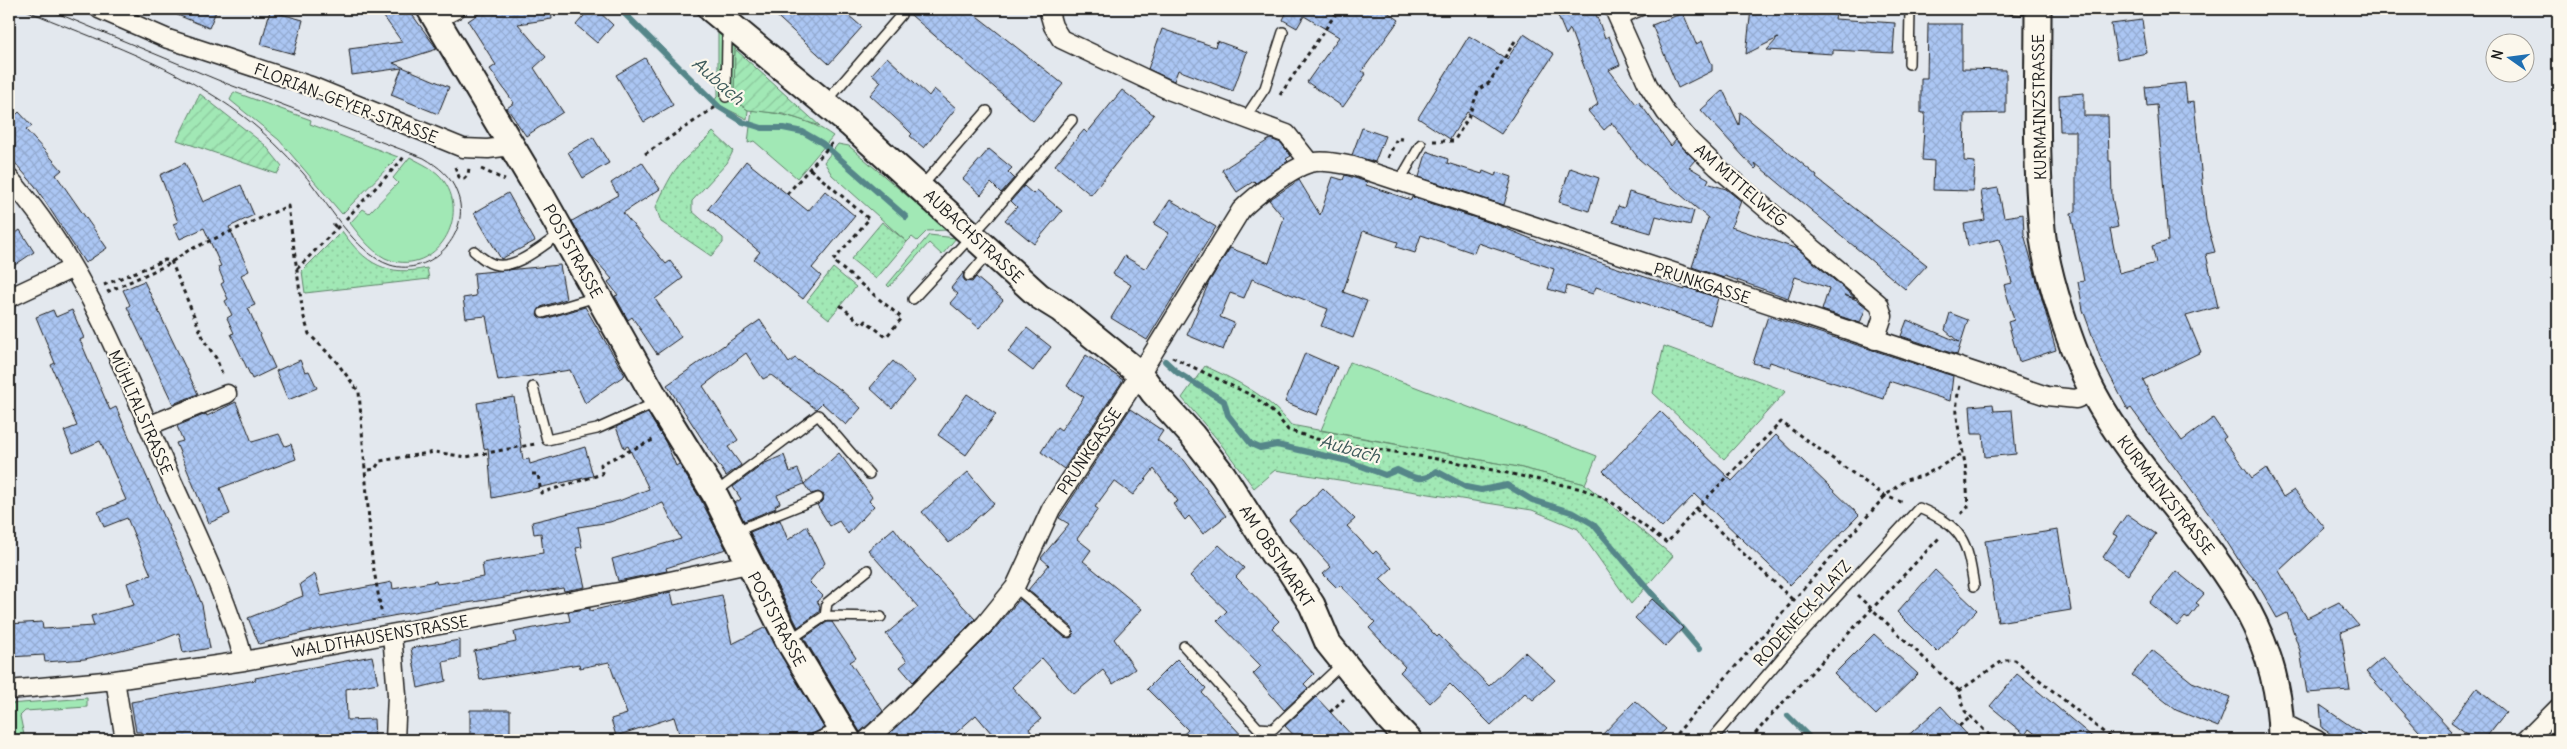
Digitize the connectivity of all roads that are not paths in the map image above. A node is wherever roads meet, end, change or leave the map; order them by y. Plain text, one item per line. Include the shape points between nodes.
1 (99, 9) edge
2 (1048, 9) edge
3 (1645, 9) edge
4 (1910, 9) edge
5 (2012, 9) edge
6 (2038, 9) edge
7 (441, 12) edge
8 (901, 15) dead end
9 (1616, 15) edge
10 (725, 19) edge
11 (1283, 32) dead end
12 (1909, 64) dead end
13 (726, 97) dead end
14 (825, 104) junction
15 (987, 111) dead end
16 (1072, 120) dead end
17 (1252, 121) junction
18 (1424, 143) road end
19 (511, 146) junction
20 (1310, 163) junction
21 (9, 178) edge
22 (1399, 182) junction
23 (921, 187) junction
24 (563, 233) junction
25 (981, 243) junction
26 (474, 251) dead end
27 (73, 268) junction
28 (969, 276) dead end
29 (599, 296) junction
30 (9, 298) edge
31 (913, 300) dead end
32 (542, 313) dead end
33 (1875, 340) junction
34 (1140, 374) junction
35 (533, 387) dead end
36 (2093, 392) junction
37 (227, 394) road end
38 (658, 401) junction
39 (148, 426) junction
40 (869, 474) dead end
41 (1223, 475) joint
42 (714, 493) junction
43 (818, 498) dead end
44 (734, 532) junction
45 (748, 564) junction
46 (868, 570) dead end
47 (1974, 586) dead end
48 (1015, 587) junction
49 (825, 616) junction
50 (881, 617) dead end
51 (387, 628) junction
52 (1068, 632) dead end
53 (788, 641) junction
54 (1184, 646) dead end
55 (244, 660) junction
56 (1343, 663) junction
57 (115, 680) junction
58 (9, 690) edge
59 (2558, 708) edge
60 (2281, 731) edge
61 (844, 734) edge
62 (125, 740) edge
63 (395, 740) edge
64 (812, 740) edge
65 (866, 740) edge
66 (1409, 740) edge
67 (1711, 740) edge
68 (2317, 740) edge
69 (2526, 740) edge

1 - 19 street, FLORIAN-GEYER-STRASSE via 168,39 311,86 463,148
2 - 17 street via 1061,38 1171,91
3 - 9 lane
4 - 12 lane
5 - 6 lane
6 - 36 main road, KURMAINZSTRASSE via 2042,230 2073,344
7 - 19 main road, POSTSTRASSE
8 - 14 lane
9 - 33 street, AM MITTELWEG via 1648,85 1690,141 1879,304 1883,316
10 - 13 lane
10 - 14 main road, AUBACHSTRASSE
11 - 17 lane
14 - 23 main road, AUBACHSTRASSE
15 - 23 lane
16 - 25 lane
17 - 20 street via 1287,134
18 - 22 lane
19 - 24 main road, POSTSTRASSE
20 - 22 street, PRUNKGASSE via 1352,166
20 - 34 street, PRUNKGASSE via 1254,196 1240,210
21 - 27 street, MÜHLTALSTRASSE via 34,207
22 - 33 street, PRUNKGASSE
23 - 25 main road, AUBACHSTRASSE
24 - 26 lane via 505,265 488,262
24 - 29 main road, POSTSTRASSE
25 - 28 lane
25 - 31 lane
25 - 34 main road, AUBACHSTRASSE via 1039,296 1060,309
27 - 30 street
27 - 39 street, MÜHLTALSTRASSE
29 - 32 lane
29 - 38 main road, POSTSTRASSE
33 - 36 street, PRUNKGASSE via 2047,396 2076,399
34 - 41 main road, AUBACHSTRASSE
34 - 48 street, PRUNKGASSE via 1051,509
35 - 38 lane via 547,440 597,429
36 - 60 main road, KURMAINZSTRASSE via 2138,463 2198,534 2237,591 2264,647 2276,685
37 - 39 street
38 - 42 main road, POSTSTRASSE
39 - 55 street, MÜHLTALSTRASSE via 234,626
40 - 42 lane via 818,415
41 - 56 main road, AM OBSTMARKT via 1273,554 1288,566 1312,605 1328,643
42 - 44 main road, POSTSTRASSE
43 - 44 lane
44 - 45 main road, POSTSTRASSE
45 - 51 street, WALDTHAUSENSTRASSE via 624,590
45 - 53 main road, POSTSTRASSE
46 - 49 lane via 828,603
47 - 67 lane, RODENECK-PLATZ via 1962,538 1942,518 1919,508 1788,650
48 - 52 lane
48 - 65 street, PRUNKGASSE via 985,624
49 - 50 lane
49 - 53 lane
51 - 55 street, WALDTHAUSENSTRASSE
51 - 63 street via 397,695
53 - 61 main road, POSTSTRASSE
54 - 56 lane via 1258,728 1273,729
55 - 57 street, WALDTHAUSENSTRASSE
56 - 66 main road, AM OBSTMARKT
57 - 58 street, WALDTHAUSENSTRASSE
57 - 62 street
59 - 69 street
60 - 68 street
61 - 64 lane

